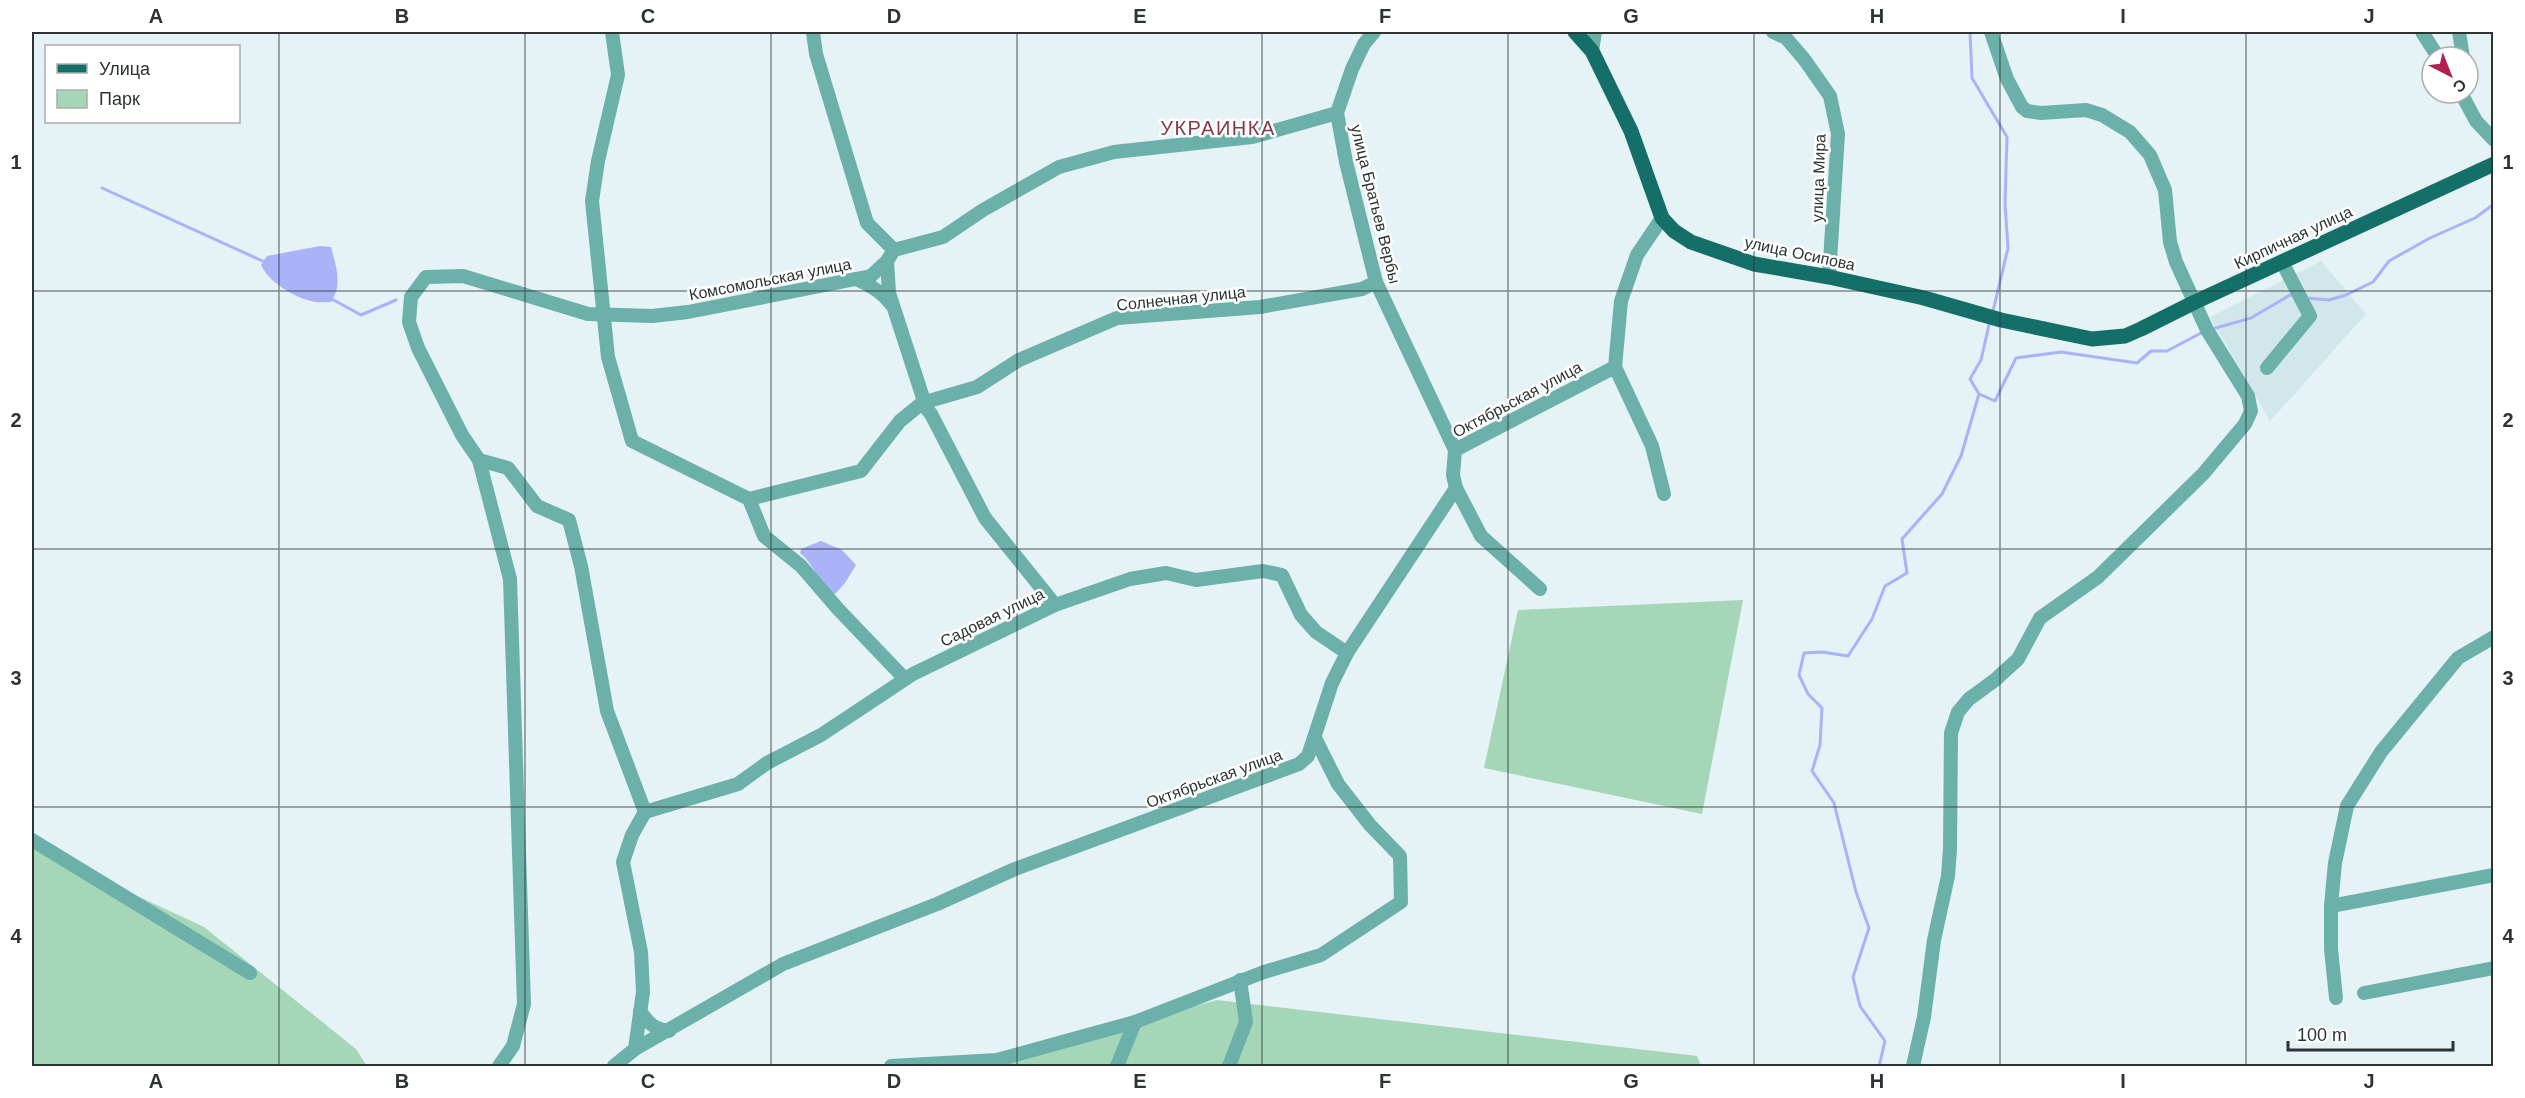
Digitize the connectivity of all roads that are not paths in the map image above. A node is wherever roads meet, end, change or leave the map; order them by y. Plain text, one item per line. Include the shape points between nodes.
1 (612, 32) edge
2 (813, 32) edge
3 (1374, 32) edge
4 (1575, 32) edge
5 (1596, 32) edge
6 (1992, 32) edge
7 (2422, 32) edge
8 (1780, 34) edge
9 (2430, 45) edge
10 (1592, 51) junction
11 (2467, 105) edge
12 (1337, 113) junction
13 (2493, 140) edge
14 (2493, 164) edge
15 (1662, 218) junction
16 (891, 255) junction
17 (2282, 262) junction
18 (1829, 278) junction
19 (856, 279) junction
20 (1376, 282) junction
21 (2195, 302) junction
22 (893, 306) junction
23 (604, 315) junction
24 (2106, 339) joint
25 (1616, 367) junction
26 (2267, 368) dead end
27 (922, 403) junction
28 (1455, 450) junction
29 (479, 460) junction
30 (1456, 488) junction
31 (1664, 494) dead end
32 (749, 500) junction
33 (1540, 589) dead end
34 (1055, 605) junction
35 (2493, 637) edge
36 (1347, 653) junction
37 (905, 679) junction
38 (1315, 738) junction
39 (645, 812) junction
40 (32, 840) edge
41 (2493, 875) edge
42 (2331, 906) junction
43 (2493, 968) edge
44 (250, 973) dead end
45 (1240, 980) junction
46 (2364, 993) dead end
47 (2336, 998) dead end
48 (640, 1011) junction
49 (1136, 1022) junction
50 (669, 1031) junction
51 (635, 1049) junction
52 (996, 1063) edge
53 (499, 1066) edge
54 (614, 1066) edge
55 (891, 1066) edge
56 (1118, 1066) edge
57 (1229, 1066) edge
58 (1913, 1066) edge

1 - 23 street via 618,75 592,201
2 - 16 street via 816,54 867,223
3 - 12 street, улица Братьев Вербы via 1352,69
4 - 10 main road, улица Осипова
5 - 10 street
6 - 21 street via 2012,92 2027,111 2086,110 2102,114 2142,143 2157,166 2169,214 2170,242
7 - 9 street
8 - 18 street, улица Мира via 1830,96 1838,134
10 - 15 main road, улица Осипова via 1631,131
11 - 13 street
12 - 16 street, Комсомольская улица via 1252,137 1114,152 1059,167 943,237
12 - 20 street, улица Братьев Вербы
14 - 17 main road, Кирпичная улица
15 - 18 main road, улица Осипова via 1691,242 1720,254
15 - 25 street via 1638,255 1621,301
16 - 19 street, Комсомольская улица via 871,276
16 - 22 street via 889,293
17 - 21 main road, Кирпичная улица
17 - 26 street via 2310,316
18 - 24 main road, улица Осипова via 1924,298 2001,320
19 - 22 street via 877,290
19 - 23 street, Комсомольская улица via 688,312
20 - 27 street, Солнечная улица via 1362,289 1260,306 1117,318 1019,360 977,387
20 - 28 street, улица Братьев Вербы
21 - 24 main road, Кирпичная улица via 2133,333
21 - 58 street via 2222,357 2248,396 2249,418 2203,474 2098,577 2040,618 2018,659 1958,712 1951,733 1948,876
22 - 27 street
23 - 29 street, Комсомольская улица via 588,314 463,276 426,277 411,297 409,322 462,435
23 - 32 street via 608,357 632,441
25 - 28 street, Октябрьская улица
25 - 31 street via 1652,446
27 - 32 street, Солнечная улица via 900,421 861,471
27 - 34 street via 985,518
28 - 30 street, Октябрьская улица
29 - 39 street via 508,468 537,506 569,520 607,711
29 - 53 street via 510,579 524,1004 513,1046
30 - 33 street via 1481,536
30 - 36 street, Октябрьская улица
32 - 37 street via 764,536 801,566
34 - 36 street, Садовая улица via 1130,579 1166,573 1196,580 1263,572 1282,575 1301,615 1316,632
34 - 37 street, Садовая улица
35 - 42 street via 2458,658 2381,752 2347,806
36 - 38 street, Октябрьская улица via 1332,683
37 - 39 street, Садовая улица via 738,784
38 - 45 street via 1338,784 1400,856 1401,902 1321,955
38 - 50 street, Октябрьская улица via 1308,756 1299,764 1015,868 937,904 783,964
39 - 48 street via 623,862 641,952
40 - 44 street
41 - 42 street
42 - 47 street
43 - 46 street
45 - 49 street
45 - 57 street via 1246,1022
48 - 50 street via 655,1029
48 - 51 street
49 - 52 street
49 - 56 street
50 - 51 street, Октябрьская улица
51 - 54 street, Октябрьская улица
52 - 55 street

